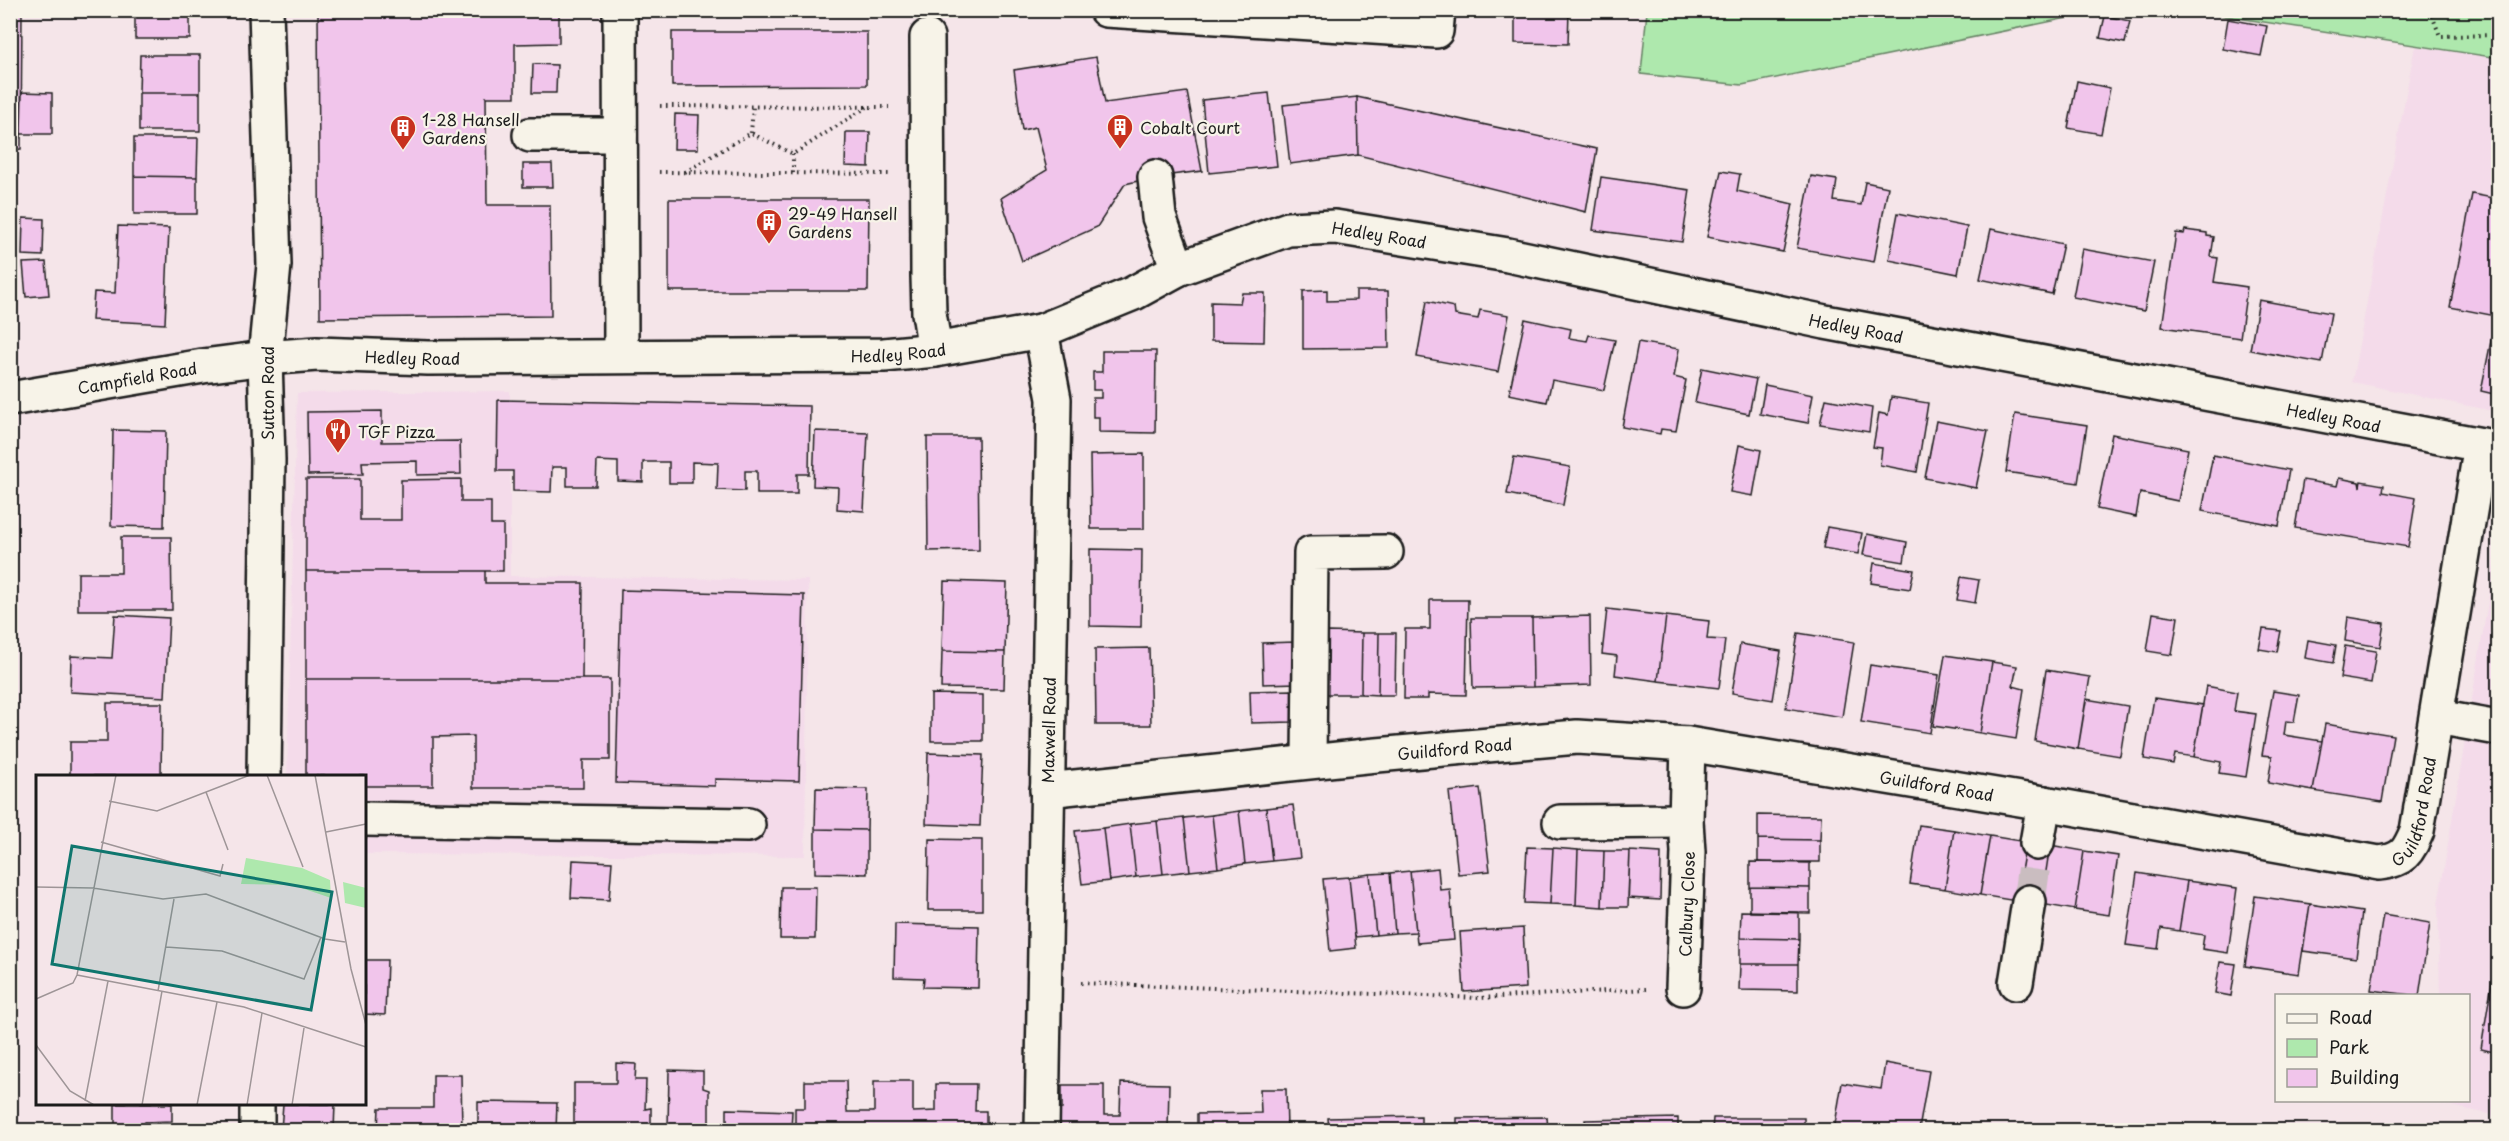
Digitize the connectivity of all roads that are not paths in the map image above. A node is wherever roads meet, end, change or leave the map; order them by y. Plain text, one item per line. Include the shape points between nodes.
1 (266, 10) edge
2 (620, 10) edge
3 (1106, 10) edge
4 (1438, 10) edge
5 (927, 37) dead end
6 (620, 121) junction
7 (530, 135) dead end
8 (1155, 177) dead end
9 (1178, 269) junction
10 (1041, 331) junction
11 (935, 350) junction
12 (621, 356) junction
13 (265, 358) junction
14 (10, 399) edge
15 (2490, 447) edge
16 (1386, 552) dead end
17 (2437, 717) junction
18 (2499, 728) edge
19 (1688, 744) junction
20 (1309, 761) junction
21 (264, 775) edge
22 (1047, 790) junction
23 (2044, 803) junction
24 (366, 819) edge
25 (1686, 821) junction
26 (1560, 822) dead end
27 (748, 825) dead end
28 (2037, 843) tunnel mouth
29 (2029, 902) tunnel mouth
30 (2016, 983) dead end
31 (1683, 987) road end
32 (257, 1105) edge
33 (257, 1131) edge
34 (1042, 1131) edge

1 - 13 street, Sutton Road via 274,265
2 - 6 street
3 - 4 street via 1436,31
5 - 11 street via 929,312
6 - 7 street
6 - 12 street
8 - 9 street via 1160,217
9 - 10 street, Hedley Road via 1134,293
9 - 15 street, Hedley Road via 1288,229 1335,227 1508,255 1825,322
10 - 11 street, Hedley Road
10 - 22 street, Maxwell Road via 1054,399
11 - 12 street, Hedley Road via 884,355
12 - 13 street, Hedley Road via 428,358 316,354
13 - 14 street, Campfield Road
13 - 21 street, Sutton Road via 268,460
15 - 17 street, Guildford Road
16 - 20 street via 1311,553
17 - 18 street
17 - 23 street, Guildford Road via 2417,831 2409,851 2394,861 2379,863
19 - 20 street, Guildford Road via 1577,737
19 - 23 street, Guildford Road
19 - 25 street, Calbury Close
20 - 22 street, Guildford Road
22 - 34 street, Maxwell Road
23 - 28 street
24 - 27 street
25 - 26 street
25 - 31 street, Calbury Close
29 - 30 street
32 - 33 street

